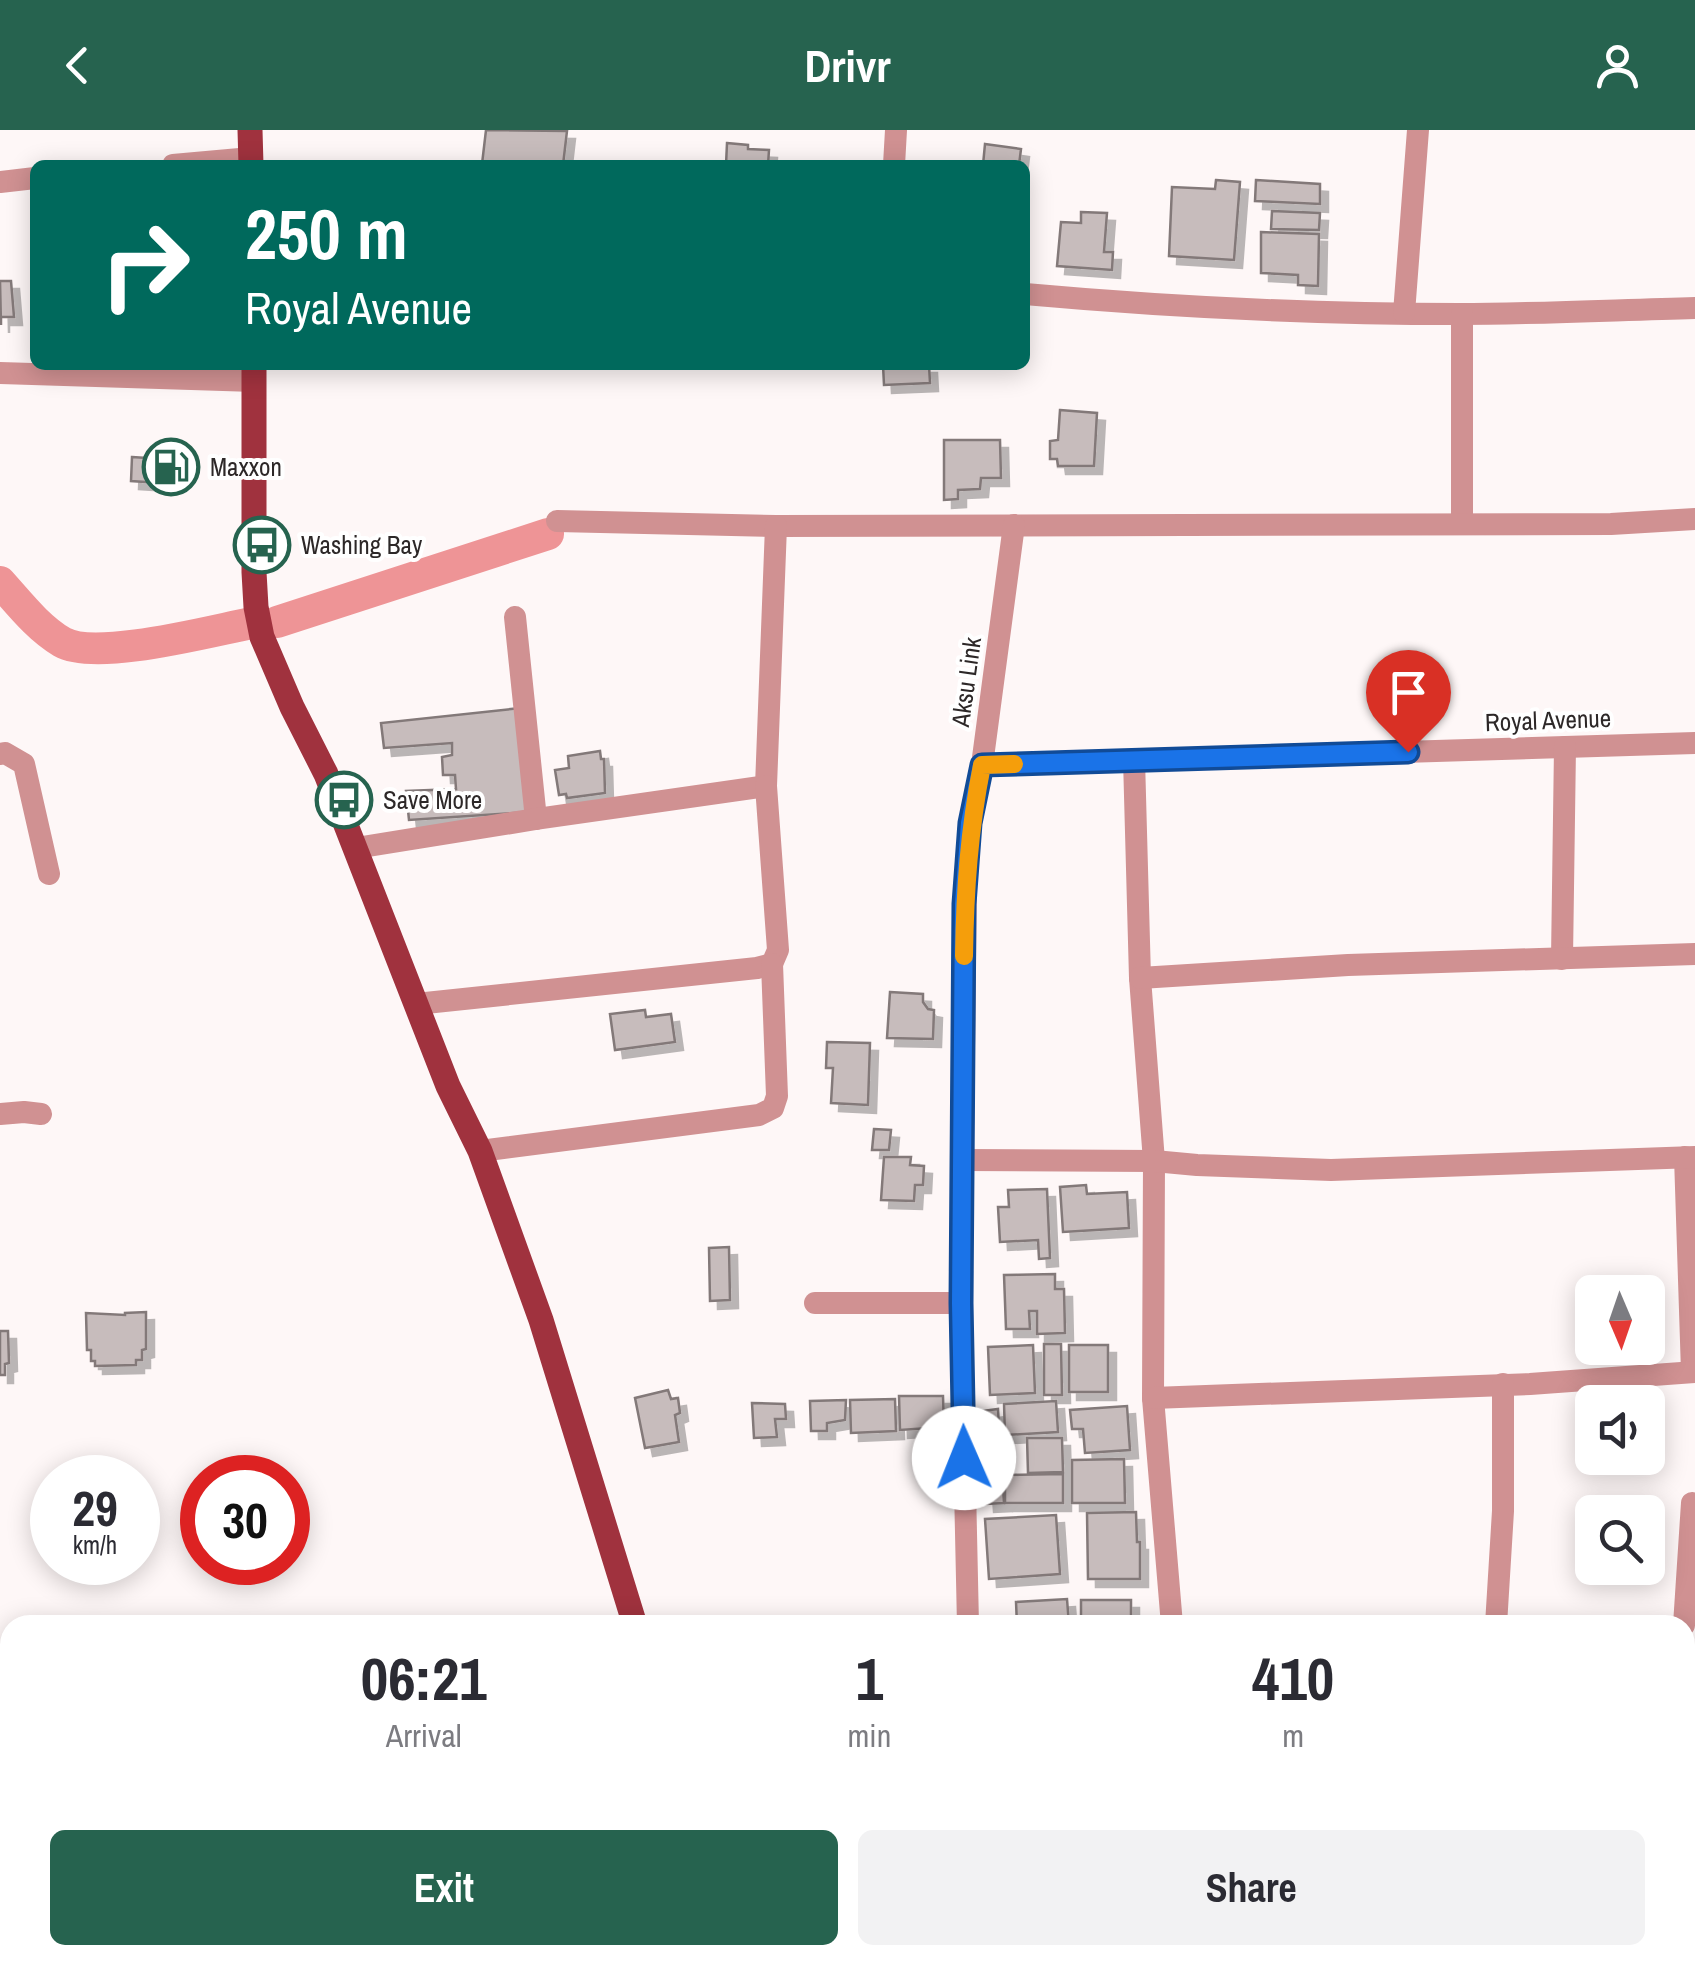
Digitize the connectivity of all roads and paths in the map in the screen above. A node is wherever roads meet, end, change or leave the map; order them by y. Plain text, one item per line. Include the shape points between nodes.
1 (250, 130) edge
2 (896, 130) edge
3 (1418, 130) edge
4 (251, 160) edge
5 (894, 160) edge
6 (30, 179) edge
7 (0, 182) edge
8 (1030, 294) edge
9 (1695, 308) edge
10 (1404, 313) junction
11 (1462, 314) junction
12 (0, 373) edge
13 (255, 373) edge
14 (1695, 520) edge
15 (558, 521) dead end
16 (1462, 523) junction
17 (1014, 525) junction
18 (776, 526) junction
19 (515, 618) dead end
20 (1695, 743) edge
21 (1565, 748) junction
22 (0, 754) edge
23 (1134, 759) junction
24 (982, 765) junction
25 (766, 786) junction
26 (536, 819) junction
27 (356, 848) junction
28 (50, 874) dead end
29 (1695, 954) edge
30 (1562, 958) junction
31 (772, 964) junction
32 (1140, 978) junction
33 (416, 1004) junction
34 (0, 1114) edge
35 (40, 1114) dead end
36 (480, 1152) junction
37 (1690, 1157) edge
38 (964, 1160) junction
39 (1154, 1161) junction
40 (815, 1303) dead end
41 (961, 1303) junction
42 (1693, 1372) edge
43 (1504, 1384) junction
44 (1153, 1398) junction
45 (1692, 1503) dead end
46 (631, 1615) edge
47 (968, 1615) edge
48 (1171, 1615) edge
49 (1497, 1615) edge
50 (1685, 1615) edge

1 - 4 main road
2 - 5 street
3 - 10 street
6 - 7 street
8 - 10 street
9 - 11 street
10 - 11 street
11 - 16 street
12 - 13 street
13 - 27 main road via 254,572 262,637
14 - 16 street
15 - 18 street
16 - 17 street
17 - 18 street
17 - 24 street, Aksu Link
18 - 25 street
19 - 26 street
20 - 21 street, Royal Avenue
21 - 23 street, Royal Avenue
21 - 30 street
22 - 28 street via 24,764
23 - 24 street, Royal Avenue
23 - 32 street
24 - 38 street, Aksu Link via 965,890
25 - 26 street
25 - 31 street via 778,950
26 - 27 street
27 - 33 main road
29 - 30 street
30 - 32 street
31 - 33 street
31 - 36 street via 772,1108 760,1115
32 - 39 street
33 - 36 main road
34 - 35 street
36 - 46 main road via 541,1320
37 - 39 street via 1330,1170
37 - 42 street
38 - 39 street
38 - 41 street, Aksu Link
39 - 44 street
40 - 41 street
41 - 47 street, Aksu Link
42 - 43 street
43 - 44 street
43 - 49 street
44 - 48 street
45 - 50 street

